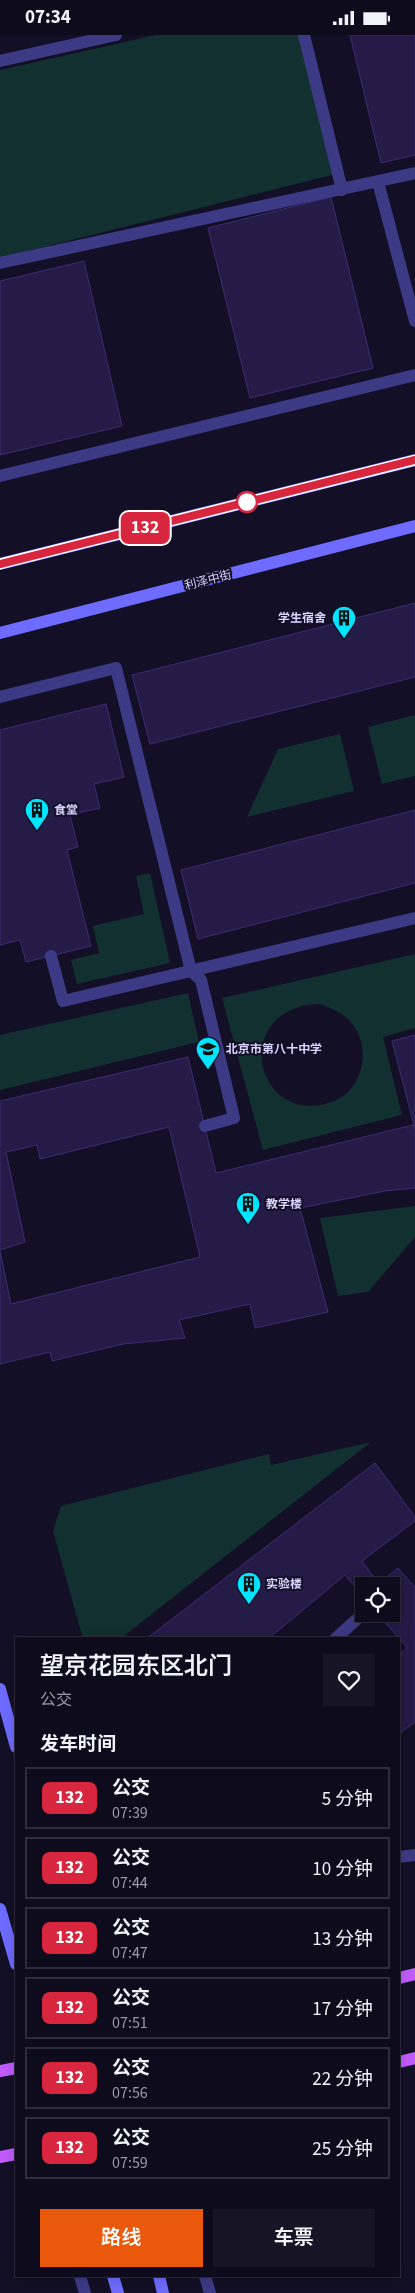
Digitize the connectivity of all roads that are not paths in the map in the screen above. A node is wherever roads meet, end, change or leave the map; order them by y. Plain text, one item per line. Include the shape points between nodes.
1 (116, 35) edge
2 (304, 35) edge
3 (0, 61) edge
4 (415, 173) edge
5 (378, 182) junction
6 (342, 190) junction
7 (0, 263) edge
8 (415, 321) edge
9 (415, 375) edge
10 (415, 460) edge
11 (0, 476) edge
12 (415, 526) edge
13 (0, 564) edge
14 (0, 633) edge
15 (0, 697) edge
16 (415, 918) edge
17 (51, 956) dead end
18 (191, 971) junction
19 (205, 1126) dead end
20 (355, 1621) edge
21 (337, 1637) edge
22 (0, 1689) edge
23 (15, 1743) edge
24 (415, 1855) edge
25 (400, 1857) edge
26 (0, 1909) edge
27 (15, 1961) edge
28 (415, 1974) edge
29 (400, 1978) edge
30 (415, 2058) edge
31 (400, 2062) edge
32 (15, 2068) edge
33 (0, 2071) edge
34 (15, 2154) edge
35 (0, 2157) edge
36 (80, 2277) edge
37 (113, 2277) edge
38 (159, 2277) edge
39 (205, 2277) edge
40 (85, 2293) edge
41 (118, 2293) edge
42 (163, 2293) edge
43 (210, 2293) edge

1 - 3 street
2 - 6 street
4 - 5 street
5 - 6 street
5 - 8 street
6 - 7 street
9 - 11 street
10 - 13 street
12 - 14 street, 利泽中街
15 - 18 street via 116,668
16 - 18 street
17 - 18 street via 63,1001
18 - 19 street via 201,980 234,1118
20 - 21 street
22 - 23 street
24 - 25 street
26 - 27 street
28 - 29 main road
30 - 31 main road
32 - 33 main road
34 - 35 main road
36 - 40 street
37 - 41 street
38 - 42 street
39 - 43 street

